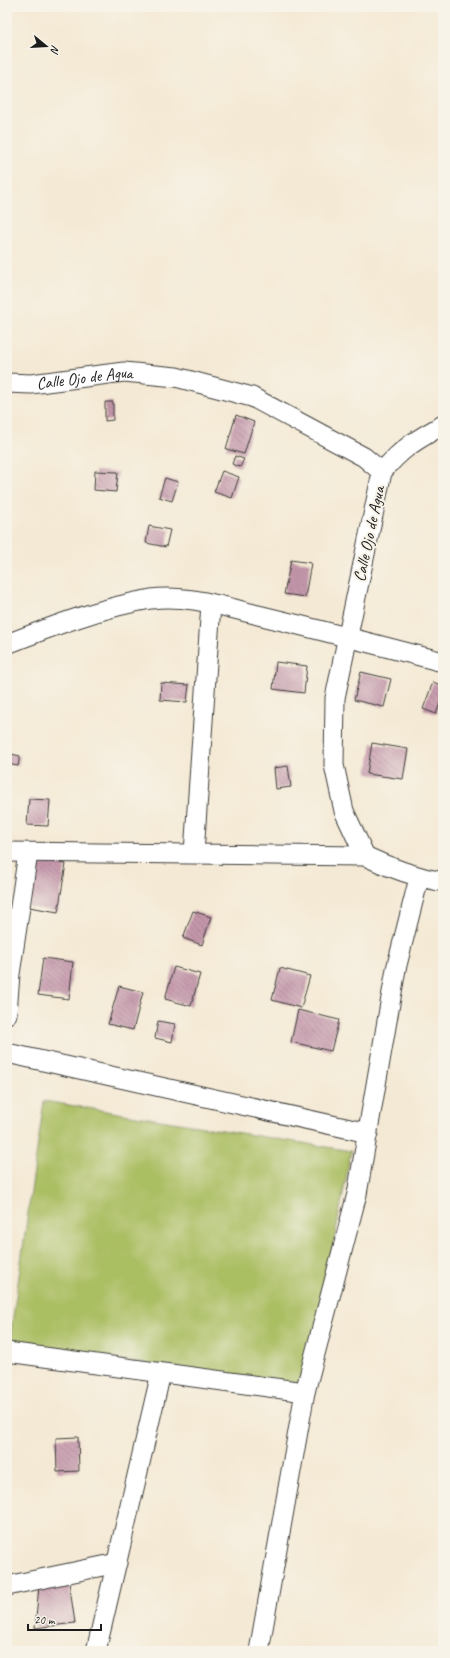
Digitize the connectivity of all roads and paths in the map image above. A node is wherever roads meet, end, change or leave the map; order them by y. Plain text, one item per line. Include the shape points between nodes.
1 (7, 383) edge
2 (443, 425) edge
3 (382, 472) junction
4 (211, 604) junction
5 (347, 636) junction
6 (7, 644) edge
7 (443, 662) edge
8 (7, 852) edge
9 (28, 853) junction
10 (194, 853) junction
11 (365, 856) junction
12 (419, 878) junction
13 (443, 882) edge
14 (7, 1014) edge
15 (7, 1053) edge
16 (368, 1133) junction
17 (7, 1352) edge
18 (161, 1373) junction
19 (305, 1392) junction
20 (117, 1563) junction
21 (7, 1586) edge
22 (96, 1651) edge
23 (259, 1651) edge

1 - 3 street, Calle Ojo de Agua via 31,384 124,372 176,378 252,398 364,457
2 - 3 street via 412,442 397,454
3 - 5 street, Calle Ojo de Agua
4 - 5 street
4 - 6 street via 179,599 152,599 65,621
4 - 10 street
5 - 7 street
5 - 11 street, Calle Ojo de Agua via 335,698 334,765 344,811
8 - 9 street
9 - 10 street
9 - 14 street via 10,974
10 - 11 street
11 - 12 street
12 - 13 street
12 - 16 street via 396,969
15 - 16 street
16 - 19 street via 357,1194
17 - 18 street
18 - 19 street
18 - 20 street
19 - 23 street
20 - 21 street
20 - 22 street

